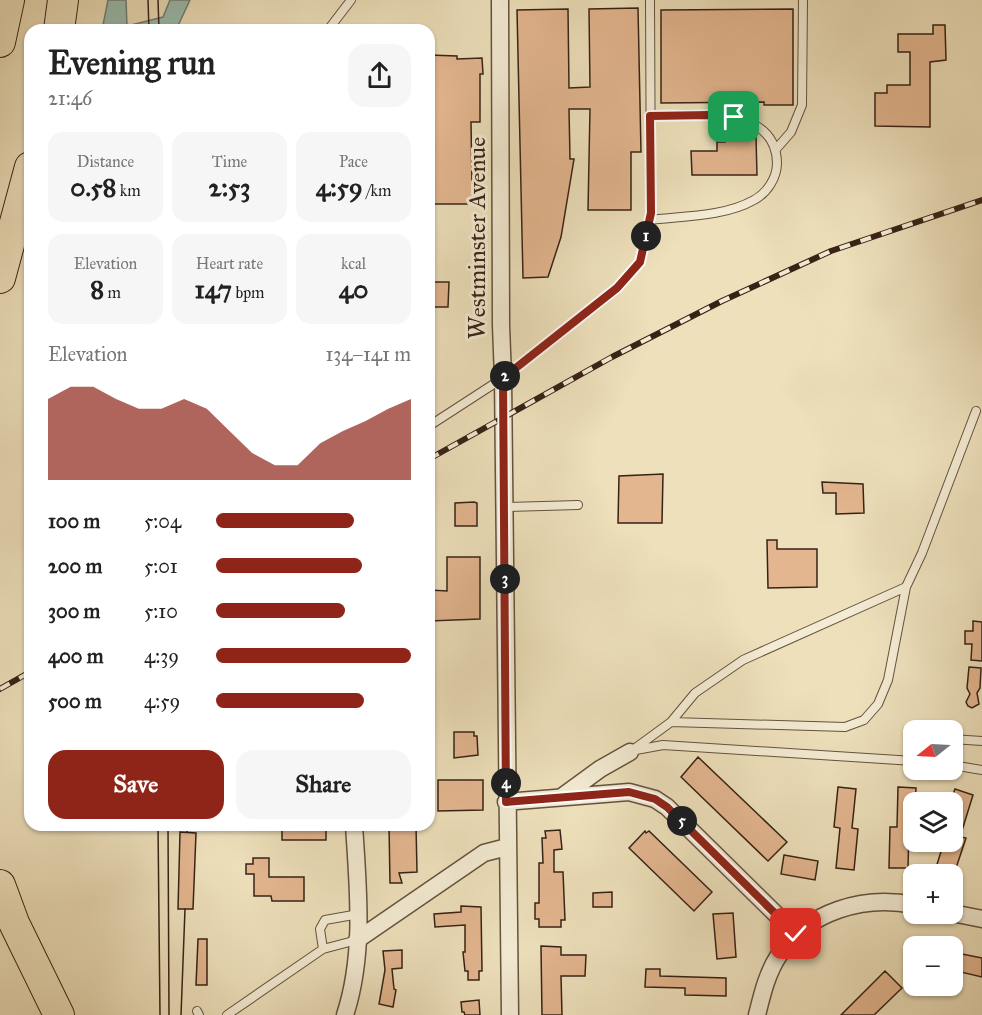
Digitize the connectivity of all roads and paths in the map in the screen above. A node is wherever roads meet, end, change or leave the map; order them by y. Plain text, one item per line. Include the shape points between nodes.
1 (9, 0) edge
2 (63, 0) edge
3 (351, 0) edge
4 (500, 0) edge
5 (650, 0) edge
6 (803, 0) edge
7 (60, 24) edge
8 (333, 24) edge
9 (0, 42) edge
10 (650, 116) junction
11 (777, 148) junction
12 (24, 189) edge
13 (650, 220) junction
14 (0, 278) edge
15 (503, 378) junction
16 (976, 411) dead end
17 (435, 422) edge
18 (578, 505) dead end
19 (504, 507) junction
20 (906, 587) junction
21 (671, 722) junction
22 (963, 740) edge
23 (982, 741) edge
24 (630, 752) junction
25 (903, 760) edge
26 (963, 767) edge
27 (982, 770) edge
28 (562, 797) junction
29 (506, 802) junction
30 (354, 831) edge
31 (507, 847) junction
32 (0, 885) edge
33 (903, 904) edge
34 (359, 915) junction
35 (963, 915) edge
36 (982, 919) edge
37 (796, 934) junction
38 (357, 940) junction
39 (323, 949) junction
40 (60, 1015) edge
41 (227, 1015) edge
42 (345, 1015) edge
43 (510, 1015) edge
44 (757, 1015) edge

1 - 9 highway
2 - 7 highway
3 - 8 lane
4 - 15 street, Westminster Avenue
5 - 10 lane
6 - 11 lane via 802,105 791,132
10 - 11 lane via 734,117 750,122
10 - 13 lane
11 - 13 lane via 772,181 754,200 715,212
12 - 14 highway
13 - 15 lane via 640,262 617,288
15 - 17 lane
15 - 19 street, Westminster Avenue
16 - 20 lane
18 - 19 lane
19 - 29 street, Westminster Avenue
20 - 21 lane via 743,660 695,693
20 - 21 lane via 888,680 878,704 864,720 845,727
21 - 24 lane
22 - 23 lane
24 - 25 lane via 663,745
24 - 28 street
26 - 27 lane
28 - 29 street
28 - 37 street via 629,792 655,799
29 - 31 street, Westminster Avenue
30 - 34 street
31 - 38 street via 484,853
31 - 43 street, Westminster Avenue
32 - 40 highway
33 - 37 street via 858,904 814,920
34 - 38 street
34 - 39 lane via 325,920 320,929
35 - 36 street
37 - 44 street via 772,968
38 - 39 lane
38 - 42 street
39 - 41 lane

